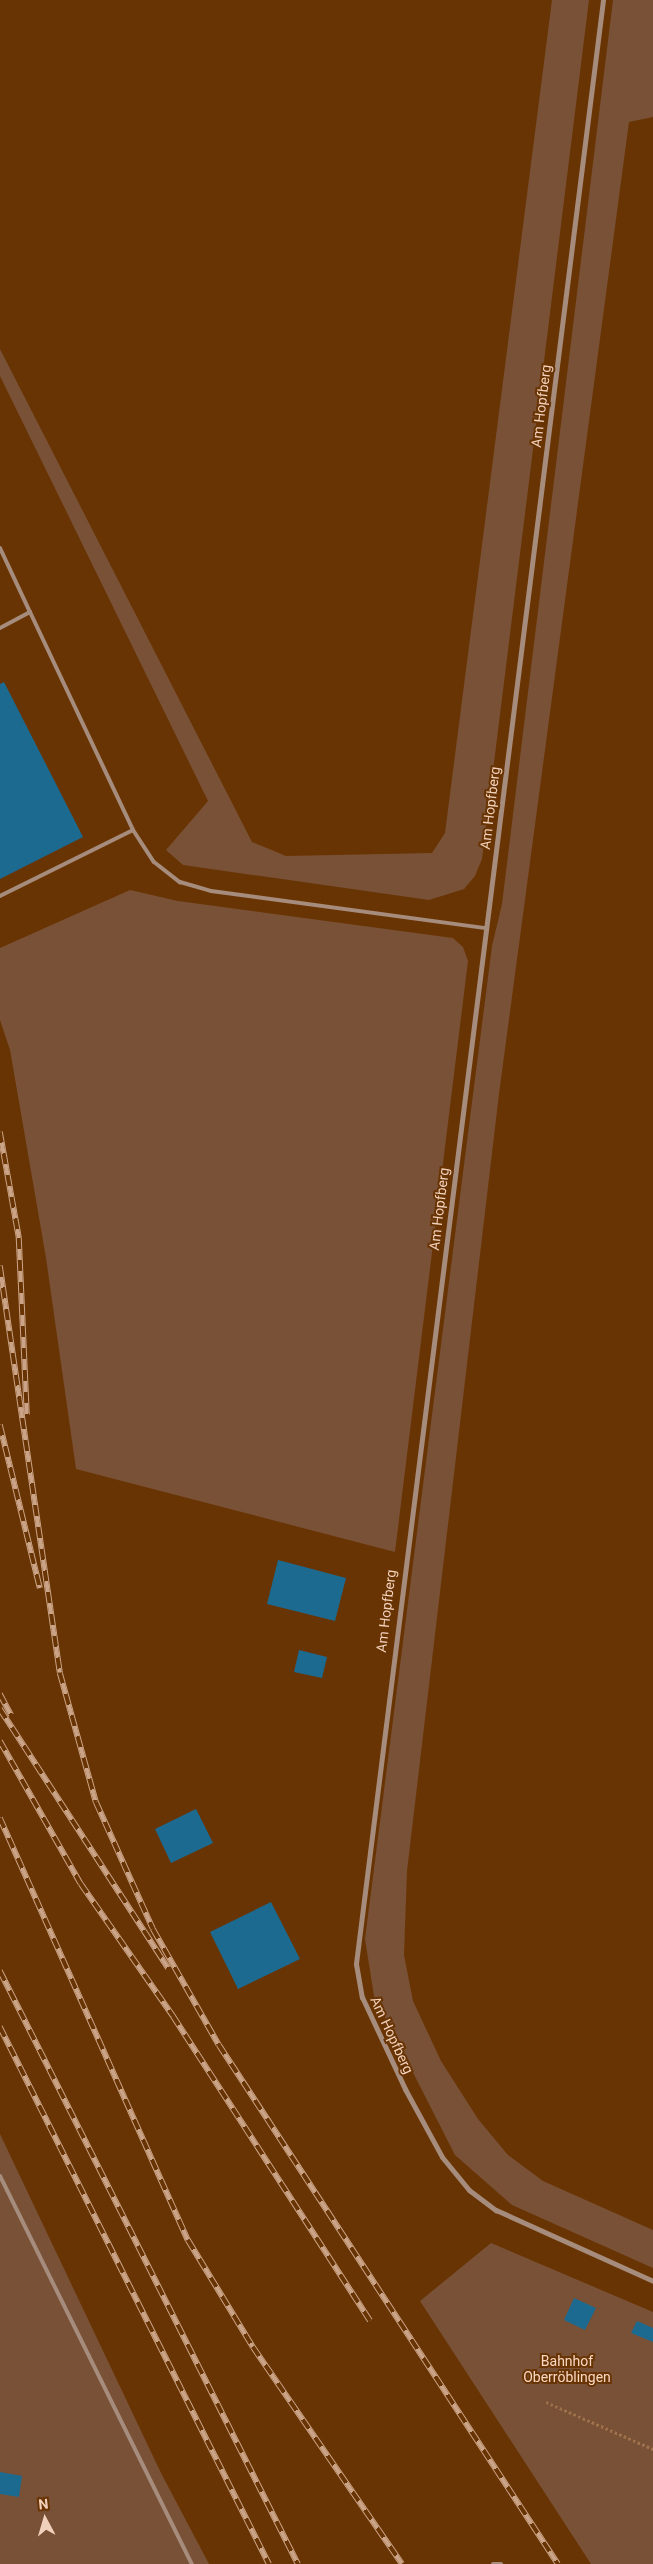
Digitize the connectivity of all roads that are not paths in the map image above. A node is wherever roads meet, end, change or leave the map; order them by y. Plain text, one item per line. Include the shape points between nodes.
1 (603, 0) edge
2 (0, 548) edge
3 (30, 612) junction
4 (0, 628) edge
5 (133, 830) junction
6 (0, 896) edge
7 (486, 928) junction
8 (0, 2176) edge
9 (653, 2282) edge
10 (192, 2564) edge
11 (493, 2564) edge
12 (501, 2564) edge

1 - 7 street, Am Hopfberg
2 - 3 lane
3 - 4 lane
3 - 5 lane
5 - 6 lane
5 - 7 lane via 161,867 180,882 211,891
7 - 9 street, Am Hopfberg via 356,1964 362,1997 405,2089 442,2157 470,2190 496,2210
8 - 10 lane
11 - 12 lane

